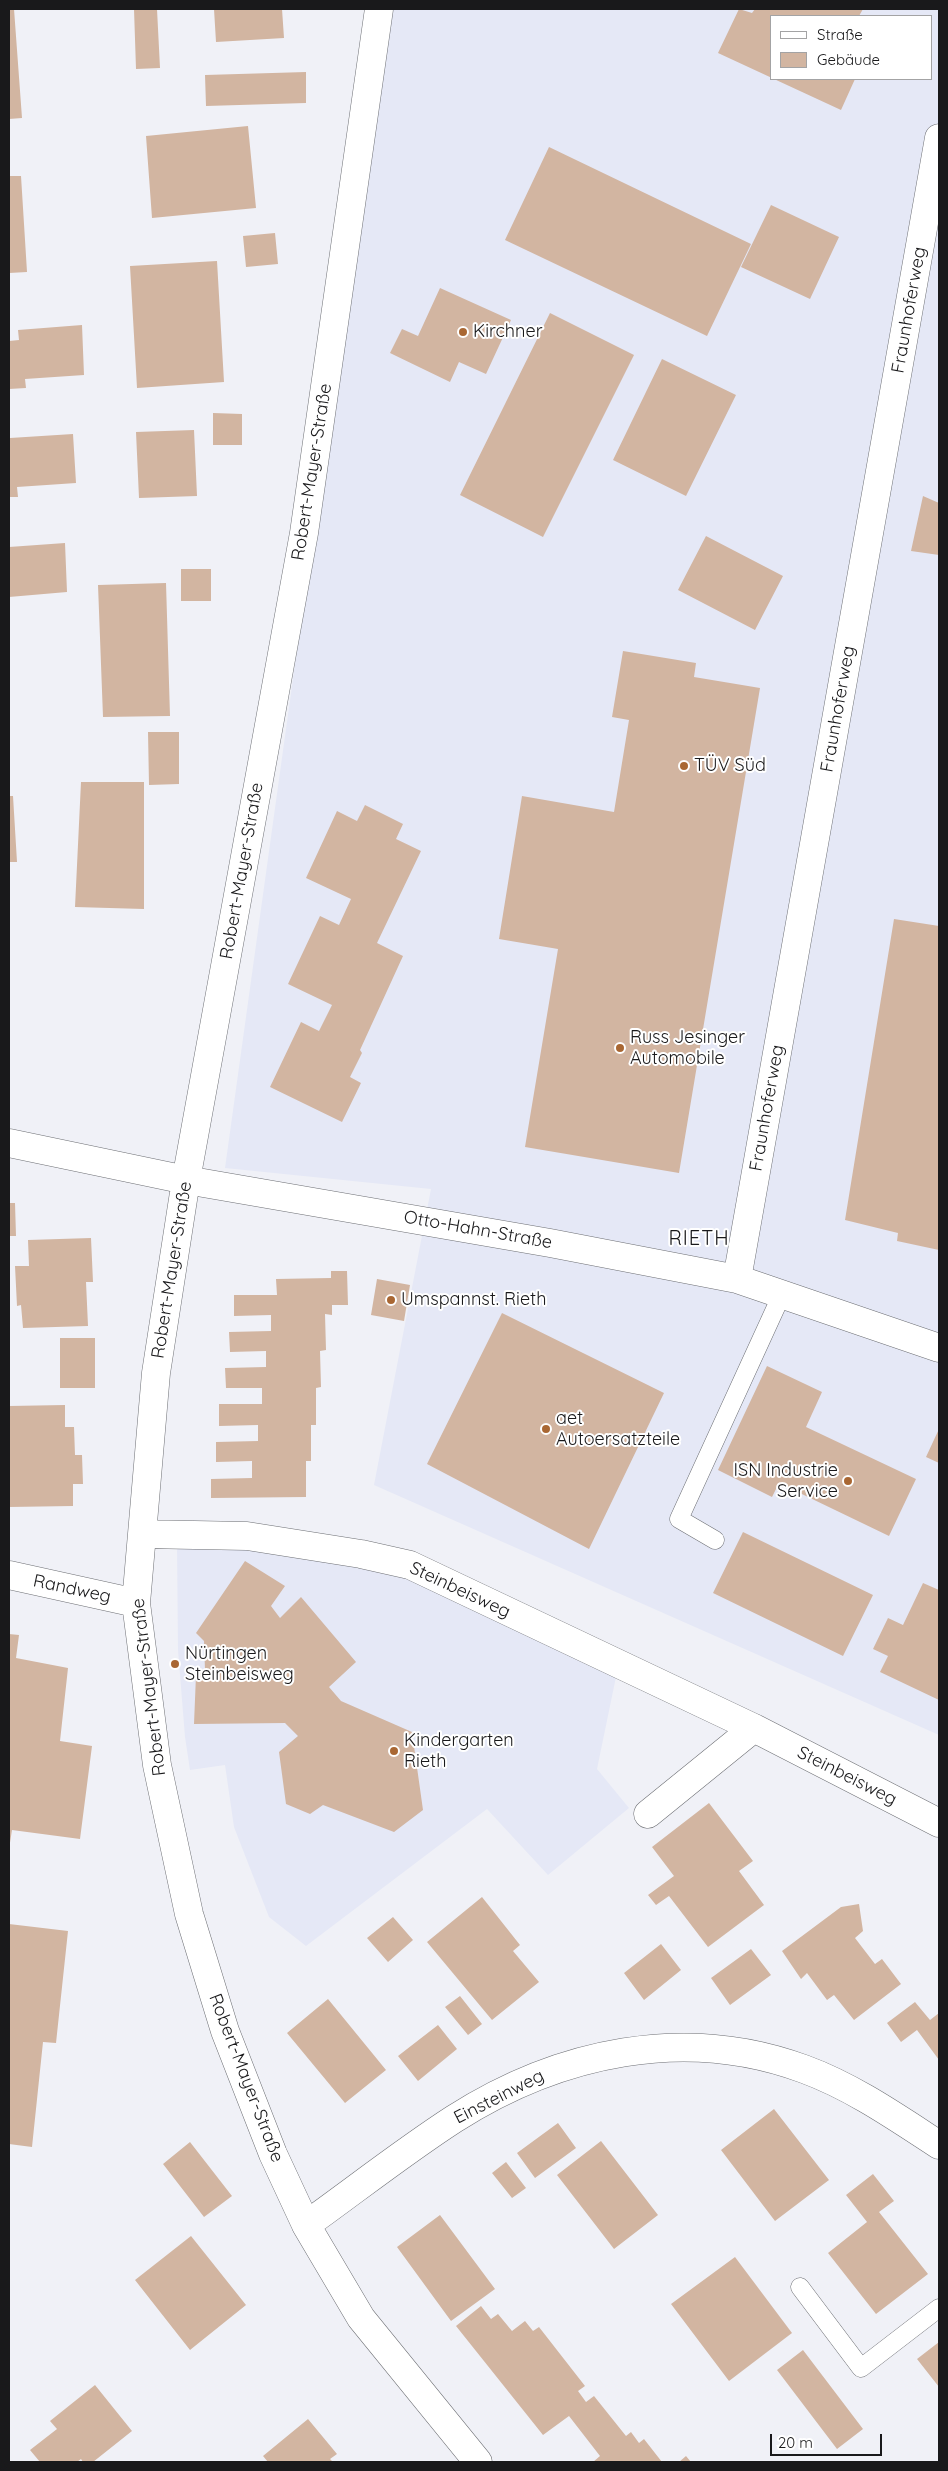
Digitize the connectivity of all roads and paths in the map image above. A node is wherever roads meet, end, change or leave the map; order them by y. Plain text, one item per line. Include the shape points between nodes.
1 (379, 9) edge
2 (939, 138) edge
3 (932, 228) edge
4 (9, 1143) edge
5 (186, 1180) junction
6 (737, 1279) junction
7 (782, 1294) junction
8 (939, 1348) edge
9 (142, 1534) junction
10 (715, 1540) dead end
11 (9, 1575) edge
12 (136, 1603) junction
13 (754, 1728) junction
14 (648, 1814) dead end
15 (939, 1823) edge
16 (939, 2145) edge
17 (306, 2225) junction
18 (800, 2287) dead end
19 (939, 2308) edge
20 (478, 2462) edge

1 - 5 street, Robert-Mayer-Straße via 304,532
2 - 3 street, Fraunhoferweg
3 - 6 street, Fraunhoferweg
4 - 5 street, Otto-Hahn-Straße
5 - 6 street, Otto-Hahn-Straße via 550,1242
5 - 9 street, Robert-Mayer-Straße via 156,1373
6 - 7 street, Otto-Hahn-Straße
7 - 8 street, Otto-Hahn-Straße
7 - 10 lane via 679,1519
9 - 12 street, Robert-Mayer-Straße
9 - 13 street, Steinbeisweg via 247,1536 361,1554 410,1566
11 - 12 street, Randweg
12 - 17 street, Robert-Mayer-Straße via 157,1765 189,1914 225,2031 273,2154
13 - 14 street
13 - 15 street, Steinbeisweg
16 - 17 street, Einsteinweg via 865,2098 805,2069 741,2051 668,2048 602,2055 533,2077 455,2119
17 - 20 street, Robert-Mayer-Straße via 361,2318
18 - 19 lane via 861,2368

